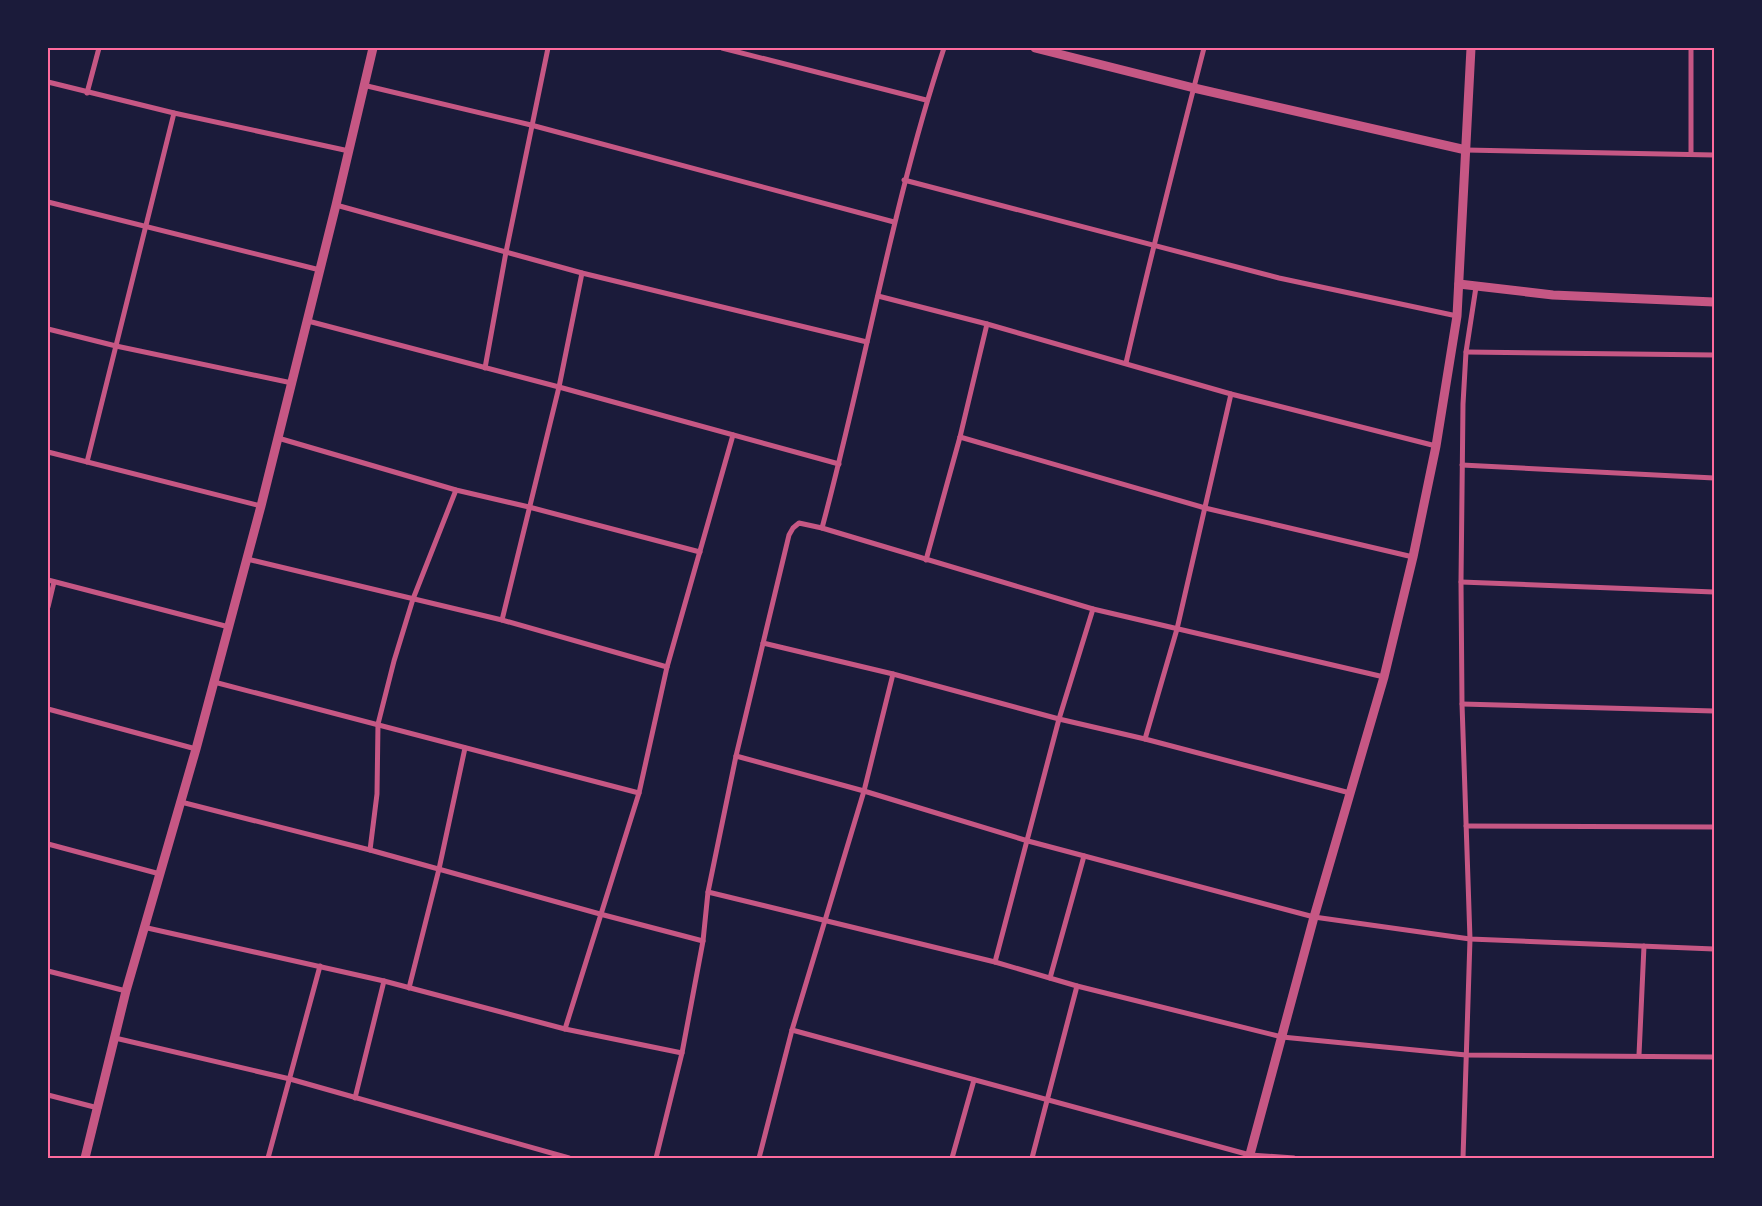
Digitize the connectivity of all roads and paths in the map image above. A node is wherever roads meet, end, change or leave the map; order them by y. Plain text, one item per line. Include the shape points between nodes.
1 (99, 48) edge
2 (372, 48) edge
3 (548, 48) edge
4 (722, 48) edge
5 (944, 48) edge
6 (1035, 48) edge
7 (1204, 48) edge
8 (1472, 48) edge
9 (1691, 48) edge
10 (48, 82) edge
11 (363, 85) junction
12 (1194, 88) junction
13 (87, 93) junction
14 (926, 100) junction
15 (174, 113) junction
16 (531, 125) junction
17 (1466, 150) junction
18 (349, 152) junction
19 (1691, 154) junction
20 (1714, 155) edge
21 (904, 180) junction
22 (48, 202) edge
23 (336, 205) junction
24 (894, 222) junction
25 (146, 226) junction
26 (1153, 245) junction
27 (506, 252) junction
28 (320, 270) junction
29 (582, 272) junction
30 (1459, 284) junction
31 (1476, 287) junction
32 (878, 296) junction
33 (1714, 302) edge
34 (1457, 316) junction
35 (308, 321) junction
36 (987, 324) junction
37 (48, 329) edge
38 (866, 342) junction
39 (116, 346) junction
40 (1466, 352) junction
41 (1714, 355) edge
42 (1126, 363) junction
43 (485, 368) junction
44 (292, 383) junction
45 (559, 387) junction
46 (1231, 394) junction
47 (733, 435) junction
48 (960, 437) junction
49 (278, 438) junction
50 (1436, 446) junction
51 (48, 452) edge
52 (87, 462) junction
53 (839, 464) junction
54 (1462, 465) junction
55 (1714, 478) edge
56 (456, 490) junction
57 (261, 506) junction
58 (529, 507) junction
59 (1204, 508) junction
60 (822, 528) junction
61 (700, 552) junction
62 (1413, 557) junction
63 (247, 559) junction
64 (926, 560) junction
65 (50, 581) edge
66 (1460, 582) junction
67 (1714, 592) edge
68 (413, 599) junction
69 (48, 607) edge
70 (1093, 608) junction
71 (502, 620) junction
72 (229, 627) junction
73 (1176, 629) junction
74 (763, 643) junction
75 (667, 667) junction
76 (893, 674) junction
77 (1384, 677) junction
78 (214, 682) junction
79 (1462, 704) junction
80 (48, 709) edge
81 (1714, 711) edge
82 (1059, 720) junction
83 (378, 724) junction
84 (1145, 739) junction
85 (465, 748) junction
86 (196, 749) junction
87 (736, 756) junction
88 (864, 791) junction
89 (639, 793) junction
90 (1350, 793) junction
91 (181, 802) junction
92 (1466, 826) junction
93 (1714, 827) edge
94 (1028, 841) junction
95 (48, 844) edge
96 (370, 850) junction
97 (1084, 856) junction
98 (439, 869) junction
99 (160, 874) junction
100 (708, 892) junction
101 (600, 914) junction
102 (1314, 917) junction
103 (825, 922) junction
104 (143, 927) junction
105 (1470, 939) junction
106 (703, 940) junction
107 (1644, 946) junction
108 (1714, 948) edge
109 (995, 962) junction
110 (320, 966) junction
111 (48, 971) edge
112 (1050, 978) junction
113 (384, 981) junction
114 (1078, 986) junction
115 (409, 988) junction
116 (126, 992) junction
117 (565, 1029) junction
118 (792, 1030) junction
119 (1282, 1037) junction
120 (115, 1038) junction
121 (682, 1053) junction
122 (1466, 1055) junction
123 (1639, 1055) junction
124 (1714, 1057) edge
125 (290, 1079) junction
126 (974, 1080) junction
127 (48, 1095) edge
128 (355, 1098) junction
129 (1048, 1101) junction
130 (98, 1108) junction
131 (1250, 1157) edge
132 (87, 1158) edge
133 (268, 1158) edge
134 (569, 1158) edge
135 (656, 1158) edge
136 (761, 1158) edge
137 (952, 1158) edge
138 (1032, 1158) edge
139 (1294, 1158) edge
140 (1463, 1158) edge

1 - 13 street
2 - 11 street
3 - 16 street
4 - 14 street
5 - 14 street
6 - 12 street
7 - 12 street
8 - 17 street
9 - 19 street
10 - 13 street
11 - 16 street
11 - 18 street
12 - 17 street
12 - 26 street
13 - 15 street
14 - 21 street
15 - 18 street
15 - 25 street
16 - 24 street
16 - 27 street
17 - 19 street
17 - 30 street
18 - 23 street
19 - 20 street
21 - 24 street
21 - 26 street
22 - 25 street
23 - 27 street
23 - 28 street
24 - 32 street
25 - 28 street
25 - 39 street
26 - 34 street via 1279,278
26 - 42 street
27 - 29 street
27 - 43 street
28 - 35 street
29 - 38 street
29 - 45 street
30 - 31 street
30 - 34 street
31 - 33 street via 1553,295
31 - 40 street
32 - 36 street
32 - 38 street
34 - 50 street
35 - 43 street
35 - 44 street
36 - 42 street
36 - 48 street
37 - 39 street
38 - 53 street
39 - 44 street
39 - 52 street
40 - 41 street
40 - 54 street
42 - 46 street
43 - 45 street
44 - 49 street
45 - 47 street
45 - 58 street
46 - 50 street
46 - 59 street
47 - 53 street
47 - 61 street
48 - 59 street
48 - 64 street
49 - 56 street
49 - 57 street
50 - 62 street
51 - 52 street
52 - 57 street
53 - 60 street
54 - 55 street
54 - 66 street
56 - 58 street
56 - 68 street
57 - 63 street
58 - 61 street
58 - 71 street
59 - 62 street
59 - 73 street
60 - 64 street
60 - 74 street via 799,524 789,535
61 - 75 street
62 - 77 street
63 - 68 street
63 - 72 street
64 - 70 street
65 - 69 street
65 - 72 street
66 - 67 street
66 - 79 street
68 - 71 street
68 - 83 street
70 - 73 street
70 - 82 street
71 - 75 street
72 - 78 street
73 - 77 street
73 - 84 street
74 - 76 street
74 - 87 street
75 - 89 street
76 - 82 street
76 - 88 street
77 - 90 street
78 - 83 street
78 - 86 street
79 - 81 street
79 - 92 street
80 - 86 street
82 - 84 street
82 - 94 street
83 - 85 street
83 - 96 street via 377,794
84 - 90 street
85 - 89 street
85 - 98 street
86 - 91 street
87 - 88 street
87 - 100 street
88 - 94 street
88 - 103 street
89 - 101 street
90 - 102 street
91 - 96 street
91 - 99 street
92 - 93 street
92 - 105 street
94 - 97 street
94 - 109 street
95 - 99 street
96 - 98 street
97 - 102 street
97 - 112 street
98 - 101 street
98 - 115 street
99 - 104 street
100 - 103 street
100 - 106 street
101 - 106 street
101 - 117 street
102 - 105 street
102 - 119 street
103 - 109 street
103 - 118 street
104 - 110 street
104 - 116 street
105 - 107 street
105 - 122 street
106 - 121 street
107 - 108 street
107 - 123 street
109 - 112 street
110 - 113 street
110 - 125 street
111 - 116 street
112 - 114 street
113 - 115 street
113 - 128 street
114 - 119 street
114 - 129 street
115 - 117 street
116 - 120 street
117 - 121 street
118 - 126 street
118 - 136 street
119 - 122 street
119 - 131 street
120 - 125 street
120 - 130 street
121 - 135 street
122 - 123 street
122 - 140 street
123 - 124 street
125 - 128 street
125 - 133 street
126 - 129 street
126 - 137 street
127 - 130 street
128 - 134 street
129 - 131 street
129 - 138 street
130 - 132 street
131 - 139 street

